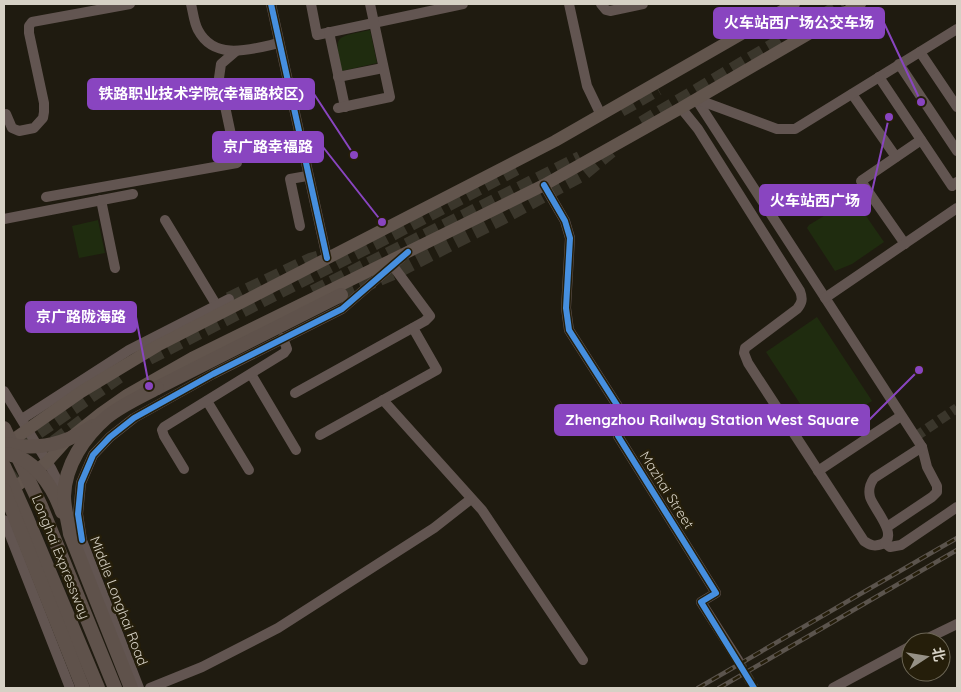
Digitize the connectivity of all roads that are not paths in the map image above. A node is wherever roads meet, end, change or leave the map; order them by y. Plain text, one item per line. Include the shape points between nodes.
1 (130, 4) edge
2 (191, 4) edge
3 (271, 4) edge
4 (311, 4) edge
5 (370, 4) edge
6 (463, 4) edge
7 (569, 4) edge
8 (601, 4) edge
9 (643, 4) edge
10 (794, 4) edge
11 (860, 4) edge
12 (374, 23) junction
13 (957, 28) edge
14 (329, 32) junction
15 (279, 43) junction
16 (235, 52) junction
17 (920, 52) junction
18 (899, 64) junction
19 (383, 68) junction
20 (879, 77) junction
21 (338, 78) junction
22 (852, 94) junction
23 (696, 100) junction
24 (957, 107) edge
25 (681, 108) junction
26 (4, 115) edge
27 (601, 115) junction
28 (921, 140) junction
29 (957, 151) edge
30 (896, 157) junction
31 (308, 176) junction
32 (957, 182) edge
33 (544, 185) junction
34 (133, 194) dead end
35 (46, 197) dead end
36 (101, 200) junction
37 (957, 208) edge
38 (4, 219) edge
39 (165, 220) dead end
40 (300, 226) dead end
41 (905, 244) junction
42 (408, 252) junction
43 (327, 258) junction
44 (393, 266) junction
45 (115, 268) dead end
46 (341, 295) tunnel mouth
47 (825, 298) junction
48 (229, 299) tunnel mouth
49 (217, 306) junction
50 (413, 328) junction
51 (284, 338) junction
52 (252, 374) junction
53 (4, 391) edge
54 (295, 393) dead end
55 (384, 400) junction
56 (207, 401) junction
57 (902, 416) junction
58 (108, 417) junction
59 (25, 425) junction
60 (4, 428) edge
61 (320, 436) dead end
62 (4, 444) edge
63 (922, 447) junction
64 (296, 450) dead end
65 (4, 454) edge
66 (47, 462) junction
67 (4, 466) edge
68 (184, 469) dead end
69 (250, 470) dead end
70 (818, 470) junction
71 (4, 490) edge
72 (4, 497) edge
73 (471, 499) junction
74 (957, 507) edge
75 (4, 520) edge
76 (887, 527) junction
77 (76, 537) junction
78 (885, 543) junction
79 (957, 624) edge
80 (941, 632) edge
81 (901, 651) edge
82 (583, 660) dead end
83 (738, 660) tunnel mouth
84 (70, 688) edge
85 (84, 688) edge
86 (98, 688) edge
87 (115, 688) edge
88 (131, 688) edge
89 (139, 688) edge
90 (150, 688) edge
91 (833, 688) edge

1 - 26 street via 32,22 29,33 44,103 43,118 34,128 19,131 12,128
2 - 16 street via 203,37 219,48
3 - 15 street
4 - 14 street via 317,35
5 - 12 street
6 - 12 street
7 - 27 street via 587,86
8 - 9 street via 610,11
10 - 27 main road
11 - 23 main road
12 - 14 street
12 - 19 street
13 - 17 street
14 - 21 street
15 - 16 street
15 - 31 street
16 - 35 street via 221,64 219,78 237,163
17 - 18 street
17 - 24 street
18 - 20 street
18 - 29 street
19 - 21 street
19 - 21 street via 390,97 341,108
20 - 22 street
20 - 28 street
22 - 23 street via 795,129 777,129
22 - 30 street
23 - 25 main road
23 - 47 street
25 - 33 main road
25 - 70 street via 698,129 803,297 797,309 748,344 744,353
27 - 43 main road
28 - 30 street
28 - 32 street via 952,186
30 - 41 street via 862,181
31 - 40 street via 290,179
31 - 43 street
33 - 42 main road
33 - 83 street, Mazhai Street via 565,221 570,238 566,308 569,330 626,419 627,425 618,436 716,593 701,602
34 - 36 street
36 - 38 street
36 - 45 street
37 - 41 street
39 - 49 street
41 - 47 street
42 - 44 street
42 - 66 main road via 149,382 100,414 65,442
43 - 59 main road via 134,358
44 - 50 street via 430,316
44 - 51 street via 342,309
46 - 58 highway, bridge via 156,388
47 - 57 street
48 - 49 street
49 - 59 street via 129,350
50 - 54 street
50 - 55 street via 437,370
51 - 52 street via 287,349 284,353
51 - 77 street via 134,418 110,437 92,455 80,483
52 - 56 street
52 - 64 street
53 - 59 street, Middle Longhai Road
55 - 61 street
55 - 73 street
56 - 68 street via 162,430
56 - 69 street
57 - 63 street
57 - 70 street
58 - 62 highway, bridge via 51,446
58 - 77 highway, bridge via 81,446 68,472 64,497
59 - 62 main road
59 - 66 street, Middle Longhai Road
60 - 87 highway, Longhai Expressway, bridge via 41,506
63 - 76 street via 937,492
63 - 76 street via 874,478 869,486 874,508
65 - 77 highway, bridge via 22,460 47,481
66 - 72 main road
66 - 77 street, Middle Longhai Road via 67,501
67 - 86 highway, Longhai Expressway, bridge
70 - 78 street via 864,541 876,546
71 - 85 highway, bridge
73 - 82 street via 482,510
73 - 90 street via 434,528 278,628 202,667
74 - 78 street via 901,544 890,547
75 - 84 street
76 - 78 street
77 - 88 highway, bridge
77 - 89 street, Middle Longhai Road
79 - 80 street
81 - 91 street

